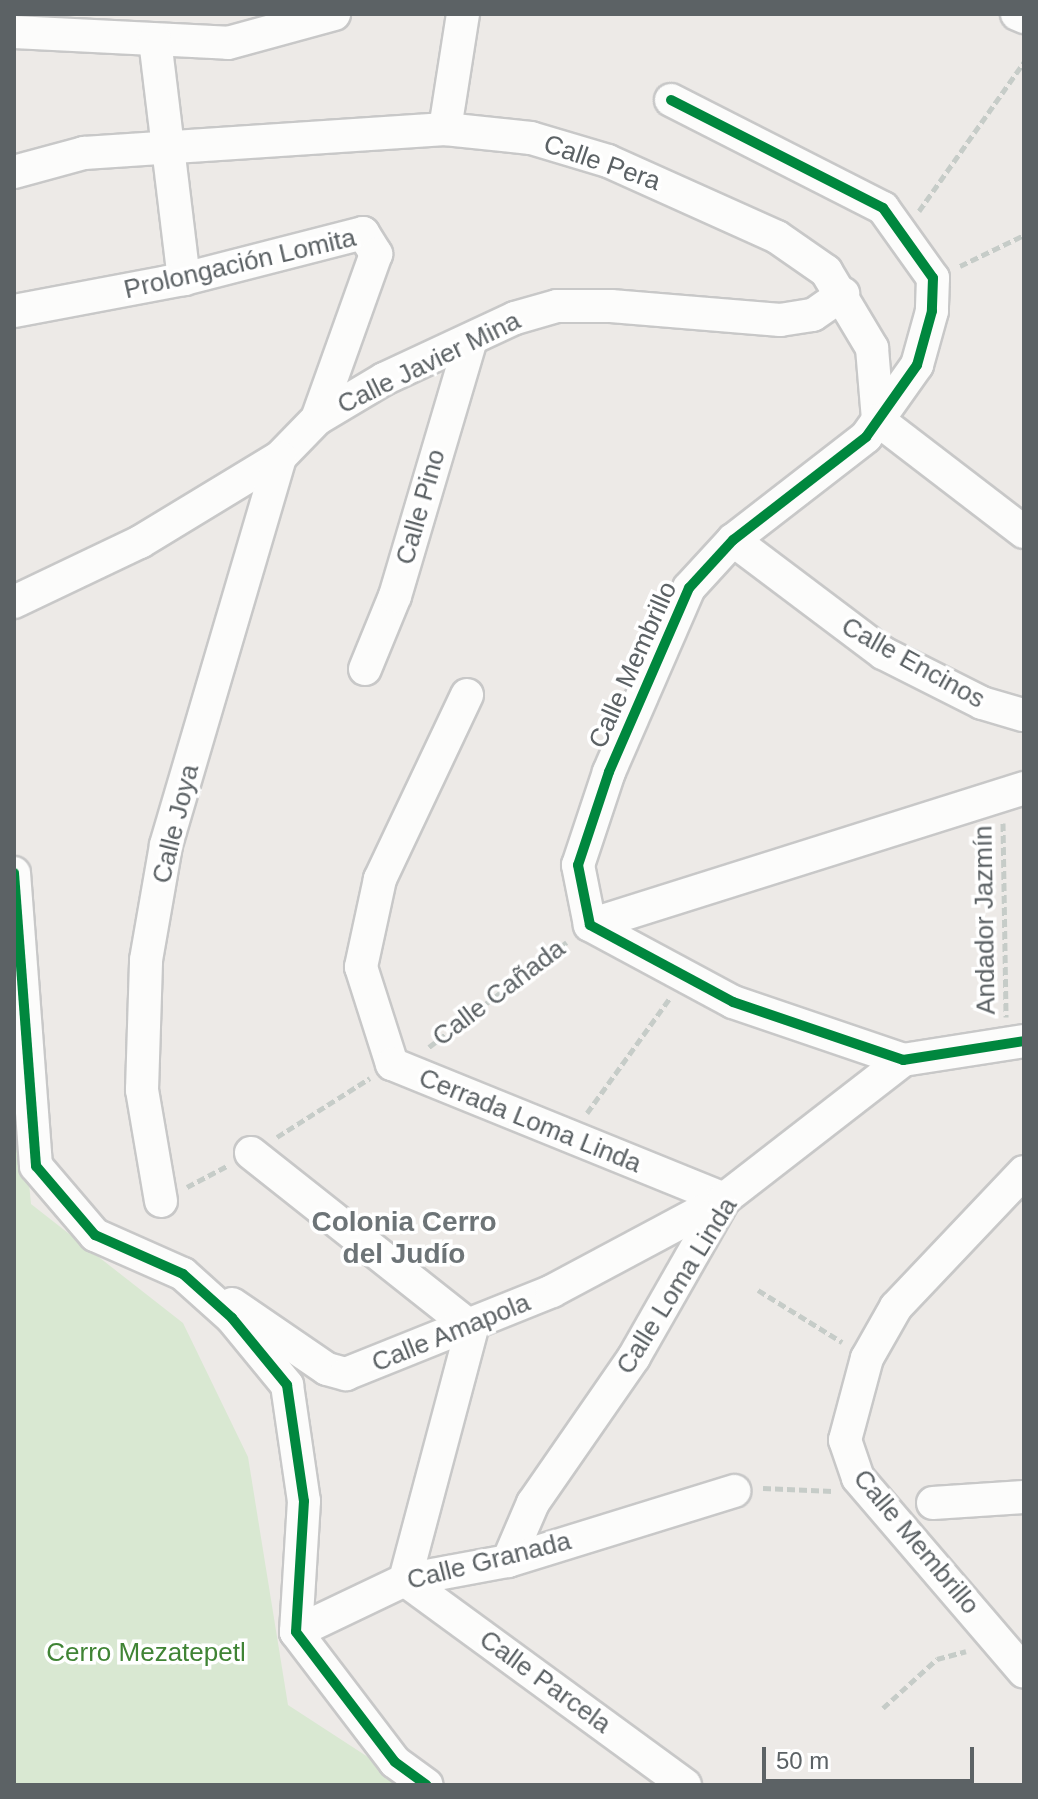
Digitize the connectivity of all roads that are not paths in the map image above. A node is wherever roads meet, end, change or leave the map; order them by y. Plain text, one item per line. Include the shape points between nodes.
1 (334, 14) edge
2 (463, 14) edge
3 (1017, 14) edge
4 (1024, 17) edge
5 (14, 32) edge
6 (155, 40) junction
7 (671, 100) dead end
8 (445, 129) junction
9 (164, 147) junction
10 (14, 172) edge
11 (184, 279) junction
12 (843, 294) junction
13 (14, 311) edge
14 (470, 343) junction
15 (317, 419) junction
16 (878, 420) junction
17 (280, 457) junction
18 (1024, 532) edge
19 (733, 540) junction
20 (14, 602) edge
21 (365, 669) dead end
22 (467, 695) dead end
23 (1023, 715) edge
24 (1013, 793) edge
25 (14, 873) edge
26 (590, 925) junction
27 (1015, 1041) edge
28 (903, 1060) junction
29 (251, 1153) road end
30 (1024, 1172) edge
31 (724, 1199) junction
32 (161, 1201) road end
33 (183, 1274) junction
34 (472, 1328) junction
35 (734, 1491) dead end
36 (1024, 1497) edge
37 (933, 1503) dead end
38 (508, 1561) junction
39 (405, 1580) junction
40 (296, 1632) junction
41 (1024, 1672) edge
42 (427, 1785) edge
43 (685, 1785) edge

1 - 6 street via 228,43
2 - 8 street
3 - 4 street
5 - 6 street
6 - 9 street
7 - 16 street, Calle Membrillo via 826,175 883,208 906,232 933,278 917,365
8 - 9 street, Calle Pera
8 - 12 street, Calle Pera via 531,138 657,180 777,237 826,271
9 - 10 street, Calle Pera via 84,153
9 - 11 street
11 - 13 street, Prolongación Lomita
11 - 15 street, Prolongación Lomita via 363,233 373,240 376,254
12 - 14 street, Calle Javier Mina via 813,315 780,320 557,306
12 - 16 street, Calle Pera via 872,348
14 - 15 street, Calle Javier Mina via 384,379
14 - 21 street, Calle Pino via 395,596
15 - 17 street, Calle Javier Mina
16 - 18 street
16 - 19 street, Calle Membrillo via 845,455
17 - 20 street, Calle Javier Mina via 140,542
17 - 32 street, Calle Joya via 166,845 146,960 142,1090
19 - 23 street, Calle Encinos via 883,653 982,703
19 - 26 street, Calle Membrillo via 689,588 609,772 578,865
22 - 31 street, Cerrada Loma Linda via 380,879 361,967 392,1064 568,1140
24 - 26 street, Calle Cañada
25 - 33 street via 36,1166 95,1235
26 - 28 street via 684,977
27 - 28 street
28 - 31 street, Calle Loma Linda
29 - 34 street
30 - 41 street, Calle Membrillo via 896,1307 867,1358 848,1417 848,1457
31 - 34 street, Calle Amapola
31 - 38 street, Calle Loma Linda via 634,1357 533,1503
33 - 34 street, Calle Amapola via 327,1369 346,1374
33 - 40 street via 232,1318 287,1385 304,1501
34 - 39 street
35 - 38 street, Calle Granada
36 - 37 street
38 - 39 street, Calle Granada
39 - 40 street, Calle Granada
39 - 43 street, Calle Parcela
40 - 42 street via 395,1762

